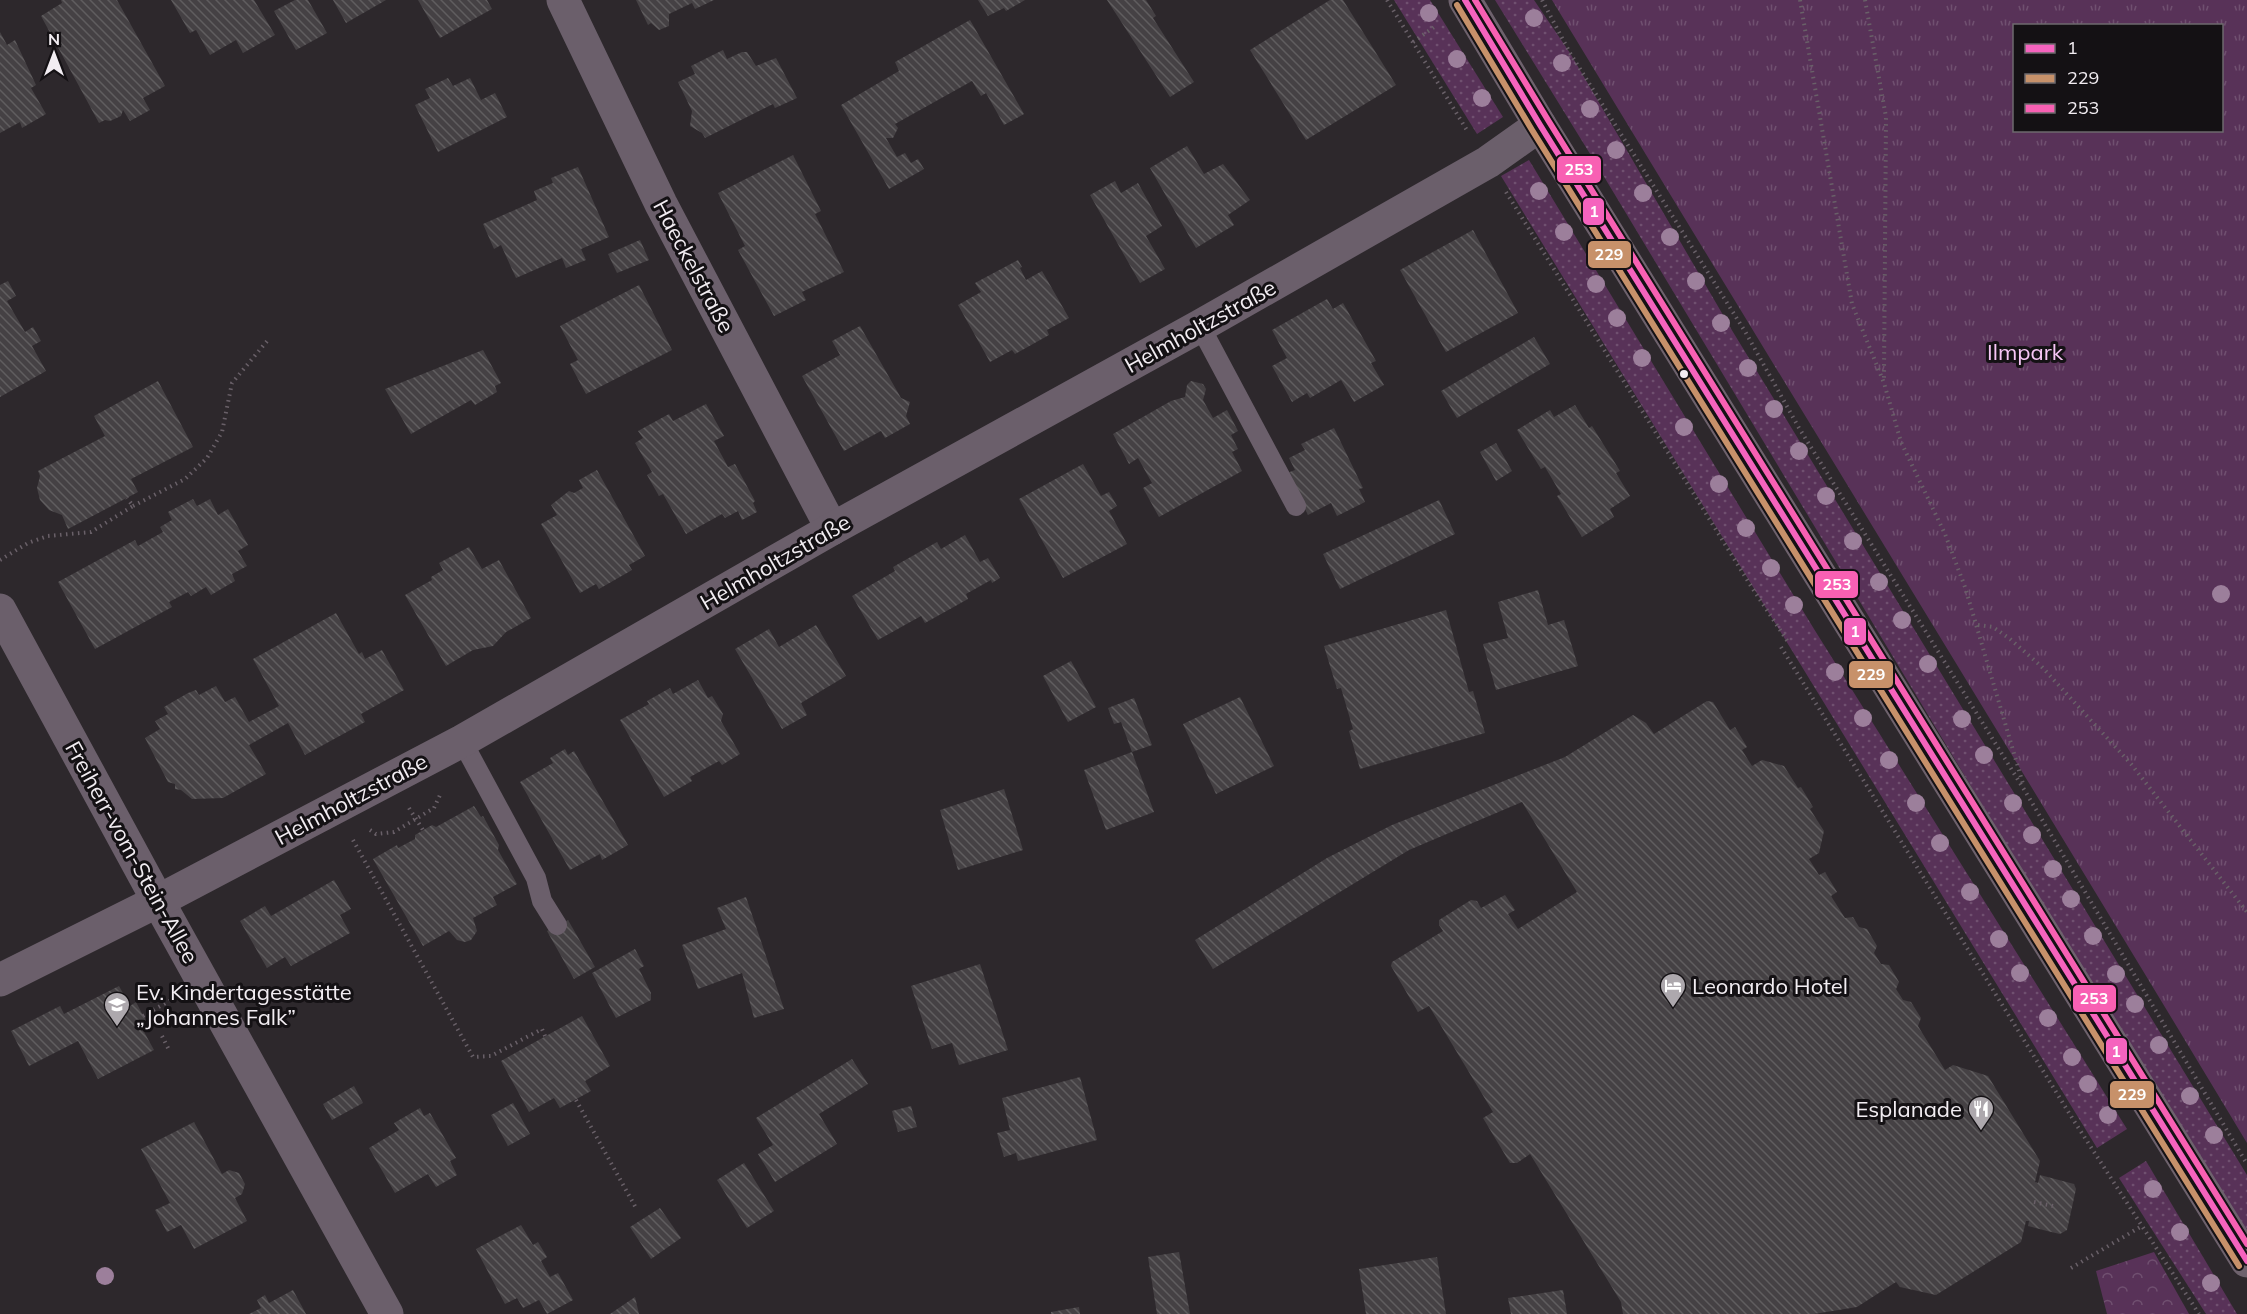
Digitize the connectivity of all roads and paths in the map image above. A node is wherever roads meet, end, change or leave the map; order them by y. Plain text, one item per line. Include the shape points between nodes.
1 (563, 0) edge
2 (1387, 0) edge
3 (1465, 0) edge
4 (1542, 0) edge
5 (1800, 0) edge
6 (1865, 0) edge
7 (1540, 125) junction
8 (1488, 162) junction
9 (1200, 327) junction
10 (268, 340) dead end
11 (1884, 383) junction
12 (127, 498) dead end
13 (133, 506) junction
14 (1296, 506) dead end
15 (832, 529) junction
16 (0, 560) edge
17 (0, 610) edge
18 (1978, 625) junction
19 (1788, 642) dead end
20 (1781, 647) dead end
21 (462, 741) junction
22 (2025, 791) junction
23 (336, 808) junction
24 (411, 810) dead end
25 (423, 831) dead end
26 (158, 901) junction
27 (2247, 912) edge
28 (557, 925) dead end
29 (0, 980) edge
30 (156, 1008) dead end
31 (143, 1016) dead end
32 (162, 1036) dead end
33 (545, 1036) dead end
34 (169, 1050) dead end
35 (576, 1100) dead end
36 (2247, 1164) edge
37 (2034, 1202) dead end
38 (2053, 1206) dead end
39 (636, 1208) dead end
40 (2142, 1226) junction
41 (2247, 1261) edge
42 (2071, 1268) dead end
43 (387, 1314) edge
44 (2199, 1314) edge

1 - 15 street, Haeckelstraße via 661,204
2 - 8 path
3 - 7 street
4 - 22 path via 1570,53
5 - 11 path via 1852,304
6 - 11 path via 1886,117
7 - 8 street, Helmholtzstraße
7 - 41 street
8 - 9 street, Helmholtzstraße
8 - 19 path
9 - 14 lane
9 - 15 street, Helmholtzstraße
10 - 13 path via 232,383 222,432 207,459 185,479
11 - 18 path via 1901,442 1945,534
12 - 13 path
13 - 16 path via 91,532 48,536
15 - 21 street, Helmholtzstraße
17 - 26 street, Freiherr-vom-Stein-Allee
18 - 22 path
18 - 27 path via 1993,627 2041,666 2131,764
20 - 40 path
21 - 23 street, Helmholtzstraße
21 - 28 lane
22 - 36 path
23 - 26 street, Helmholtzstraße
23 - 33 path via 473,1057 492,1056 542,1029
24 - 25 path
26 - 29 street, Helmholtzstraße
26 - 43 street, Freiherr-vom-Stein-Allee
30 - 31 path
32 - 34 path
35 - 39 path
37 - 38 path
40 - 42 path
40 - 44 path

